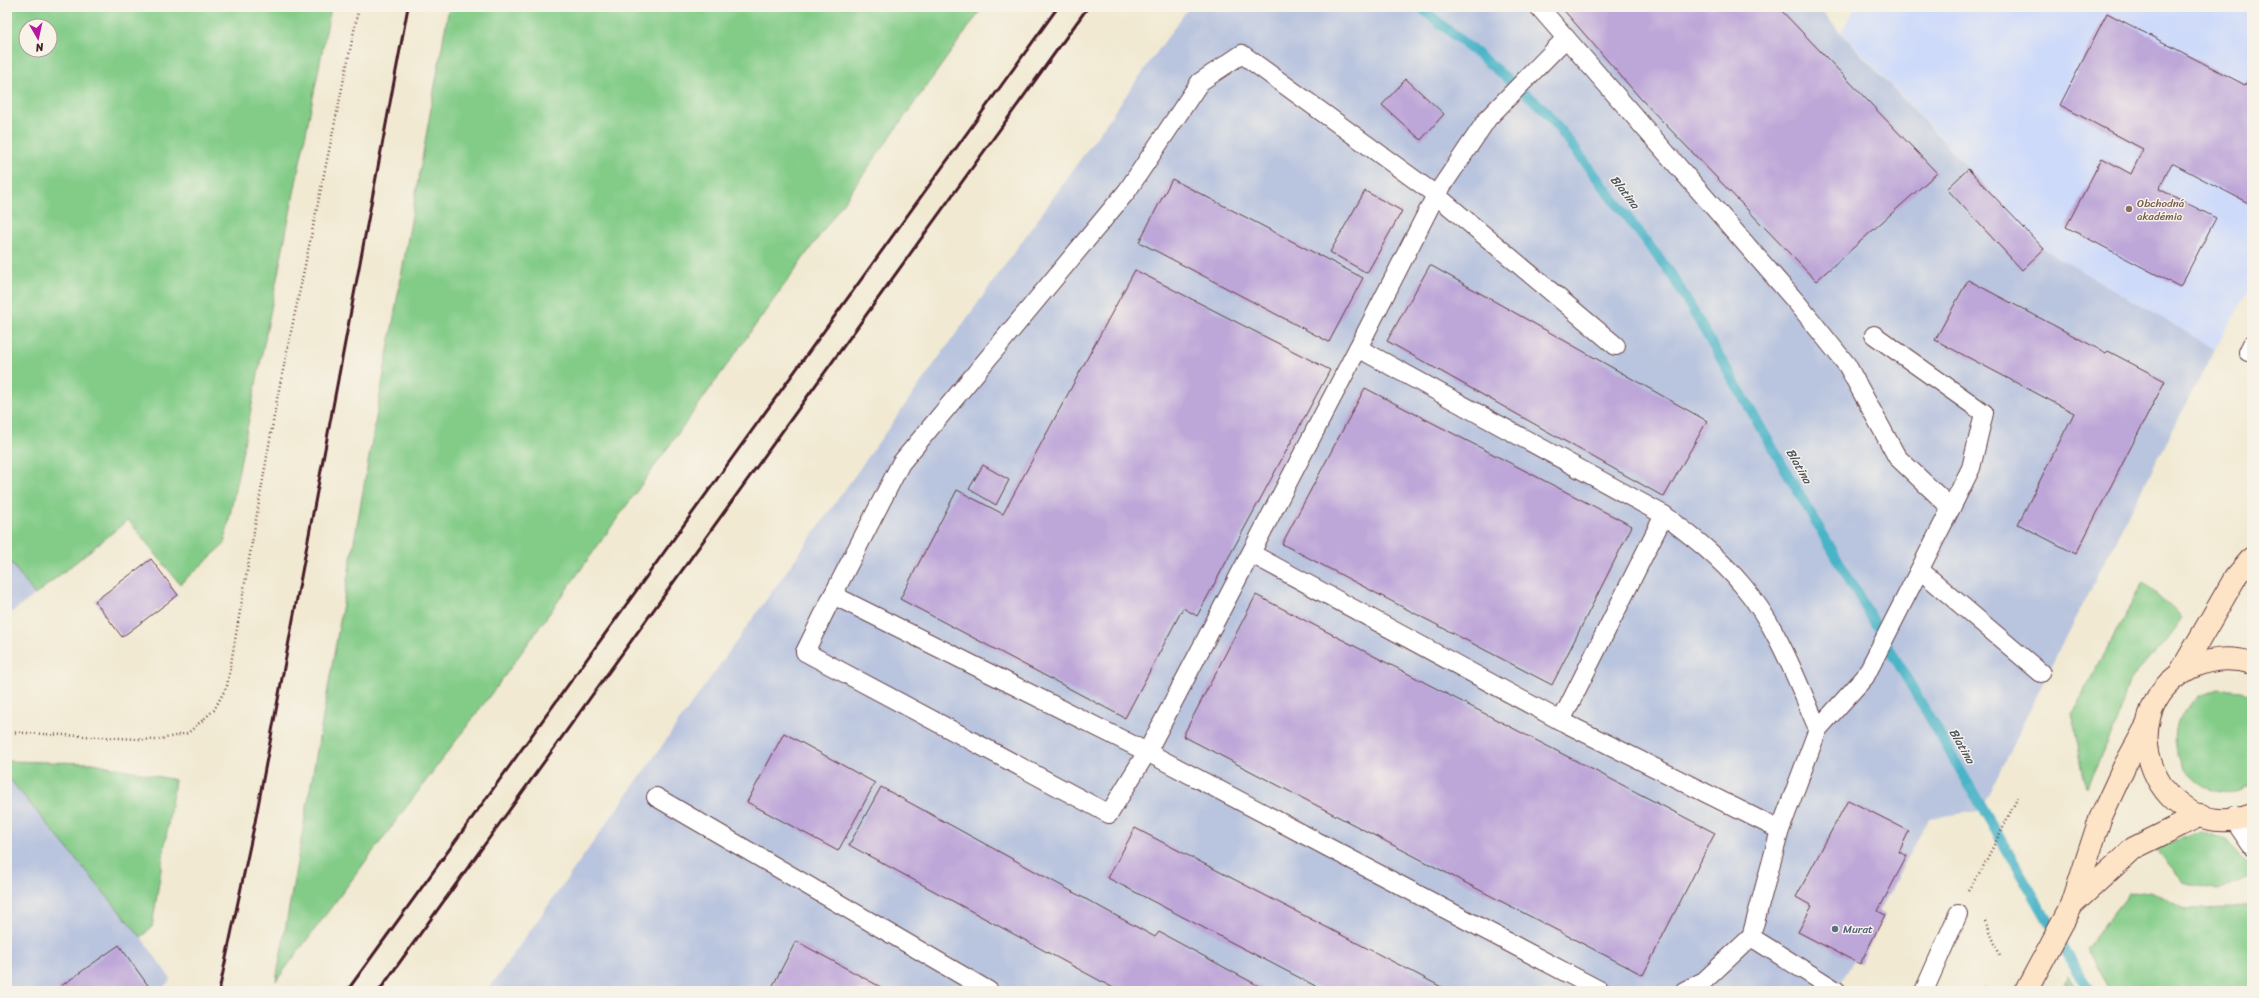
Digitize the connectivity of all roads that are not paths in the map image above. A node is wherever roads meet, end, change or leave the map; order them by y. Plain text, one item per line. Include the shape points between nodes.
1 (1539, 7) edge
2 (1566, 38) junction
3 (1436, 195) junction
4 (1874, 335) dead end
5 (1616, 346) dead end
6 (1358, 348) junction
7 (1951, 508) junction
8 (1664, 515) junction
9 (1252, 554) junction
10 (2252, 558) edge
11 (1920, 570) junction
12 (833, 595) junction
13 (2252, 663) edge
14 (2180, 673) junction
15 (2041, 674) dead end
16 (1561, 721) junction
17 (2147, 726) junction
18 (1818, 729) junction
19 (1147, 752) junction
20 (656, 797) dead end
21 (2201, 815) junction
22 (2244, 816) edge
23 (1780, 830) junction
24 (2252, 843) edge
25 (2072, 905) junction
26 (1958, 914) dead end
27 (1752, 937) junction
28 (2029, 986) edge
29 (990, 991) edge
30 (1601, 991) edge
31 (1684, 991) edge
32 (1838, 991) edge
33 (1924, 991) edge

1 - 2 lane
2 - 3 lane via 1488,118
2 - 7 lane via 1798,304 1847,365 1897,457
3 - 5 lane
3 - 6 lane
3 - 12 lane via 1242,54 1200,82 1127,191 902,463
4 - 7 lane via 1984,413 1971,468
6 - 8 lane
6 - 9 lane
7 - 11 lane
8 - 16 lane
8 - 18 lane via 1707,547 1744,587 1776,634
9 - 16 lane
9 - 19 lane
10 - 14 main road via 2236,578
11 - 15 lane
11 - 18 lane via 1865,677
12 - 19 lane
12 - 19 lane via 805,652 1109,814
13 - 14 main road via 2220,659 2199,663
14 - 17 main road via 2155,702
16 - 23 lane
17 - 21 main road via 2148,758 2159,783 2186,809
17 - 25 main road via 2124,767 2100,819
18 - 23 lane
19 - 30 lane
20 - 29 lane
21 - 22 main road via 2218,819
21 - 25 main road via 2134,848
22 - 24 street
23 - 27 lane
25 - 28 main road
26 - 33 lane
27 - 31 lane via 1704,981
27 - 32 lane

